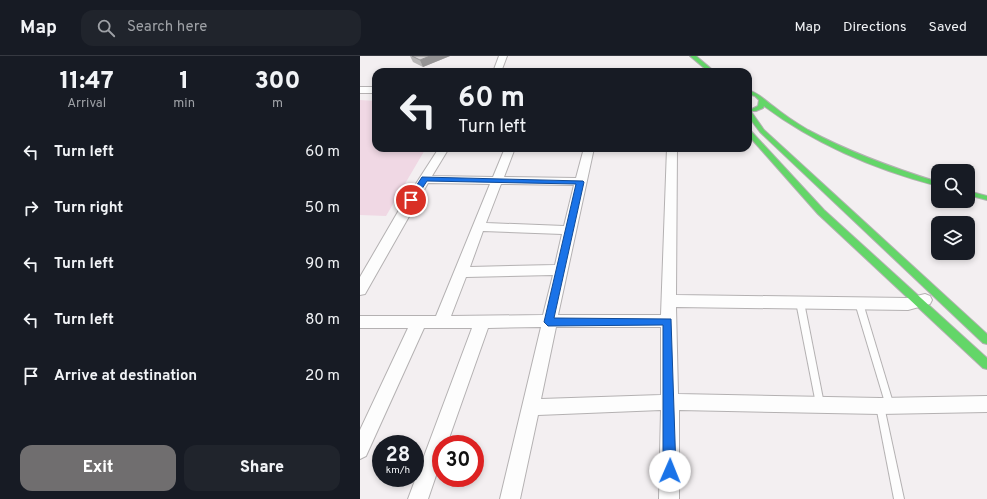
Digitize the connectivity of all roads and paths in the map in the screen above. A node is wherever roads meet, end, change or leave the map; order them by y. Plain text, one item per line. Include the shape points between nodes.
1 (503, 56) edge
2 (681, 56) edge
3 (693, 56) edge
4 (498, 68) edge
5 (694, 68) edge
6 (707, 68) edge
7 (360, 90) edge
8 (372, 90) edge
9 (752, 93) edge
10 (763, 102) junction
11 (752, 110) edge
12 (752, 113) edge
13 (752, 126) edge
14 (782, 128) dead end
15 (752, 131) edge
16 (752, 131) edge
17 (810, 136) junction
18 (441, 152) edge
19 (508, 152) edge
20 (588, 152) edge
21 (672, 152) edge
22 (424, 179) junction
23 (496, 180) junction
24 (580, 182) junction
25 (931, 182) edge
26 (975, 195) edge
27 (987, 198) edge
28 (477, 227) junction
29 (569, 230) junction
30 (560, 270) junction
31 (460, 272) junction
32 (360, 290) edge
33 (938, 296) junction
34 (668, 301) junction
35 (800, 302) junction
36 (918, 302) junction
37 (858, 303) junction
38 (419, 321) junction
39 (441, 321) junction
40 (668, 321) junction
41 (360, 322) edge
42 (482, 322) junction
43 (548, 322) junction
44 (987, 340) edge
45 (987, 366) edge
46 (670, 402) junction
47 (820, 404) junction
48 (987, 404) edge
49 (885, 406) junction
50 (532, 407) junction
51 (360, 450) edge
52 (418, 499) edge
53 (510, 499) edge
54 (669, 499) edge
55 (899, 499) edge

1 - 4 street
2 - 5 street
3 - 6 street
7 - 8 street
9 - 10 street
10 - 11 street via 758,109
10 - 17 street via 788,123
12 - 13 street via 765,120 757,120
14 - 17 street
15 - 33 street
16 - 36 street via 821,212
17 - 25 street via 869,161
18 - 22 street
19 - 23 street
20 - 24 street
21 - 34 street
22 - 23 street
22 - 32 street
23 - 24 street
23 - 28 street
24 - 29 street
26 - 27 street
28 - 29 street
28 - 31 street
29 - 30 street
30 - 31 street
30 - 43 street
31 - 39 street
33 - 36 street
33 - 44 street
34 - 35 street
34 - 40 street
35 - 37 street
35 - 47 lane
36 - 37 street
36 - 45 street
37 - 49 lane
38 - 39 street
38 - 41 street
38 - 51 street
39 - 42 street
40 - 43 street
40 - 46 street
42 - 43 street
42 - 52 street
43 - 50 street
46 - 47 street
46 - 50 street
46 - 54 street
47 - 49 street
48 - 49 street
49 - 55 lane
50 - 53 street

